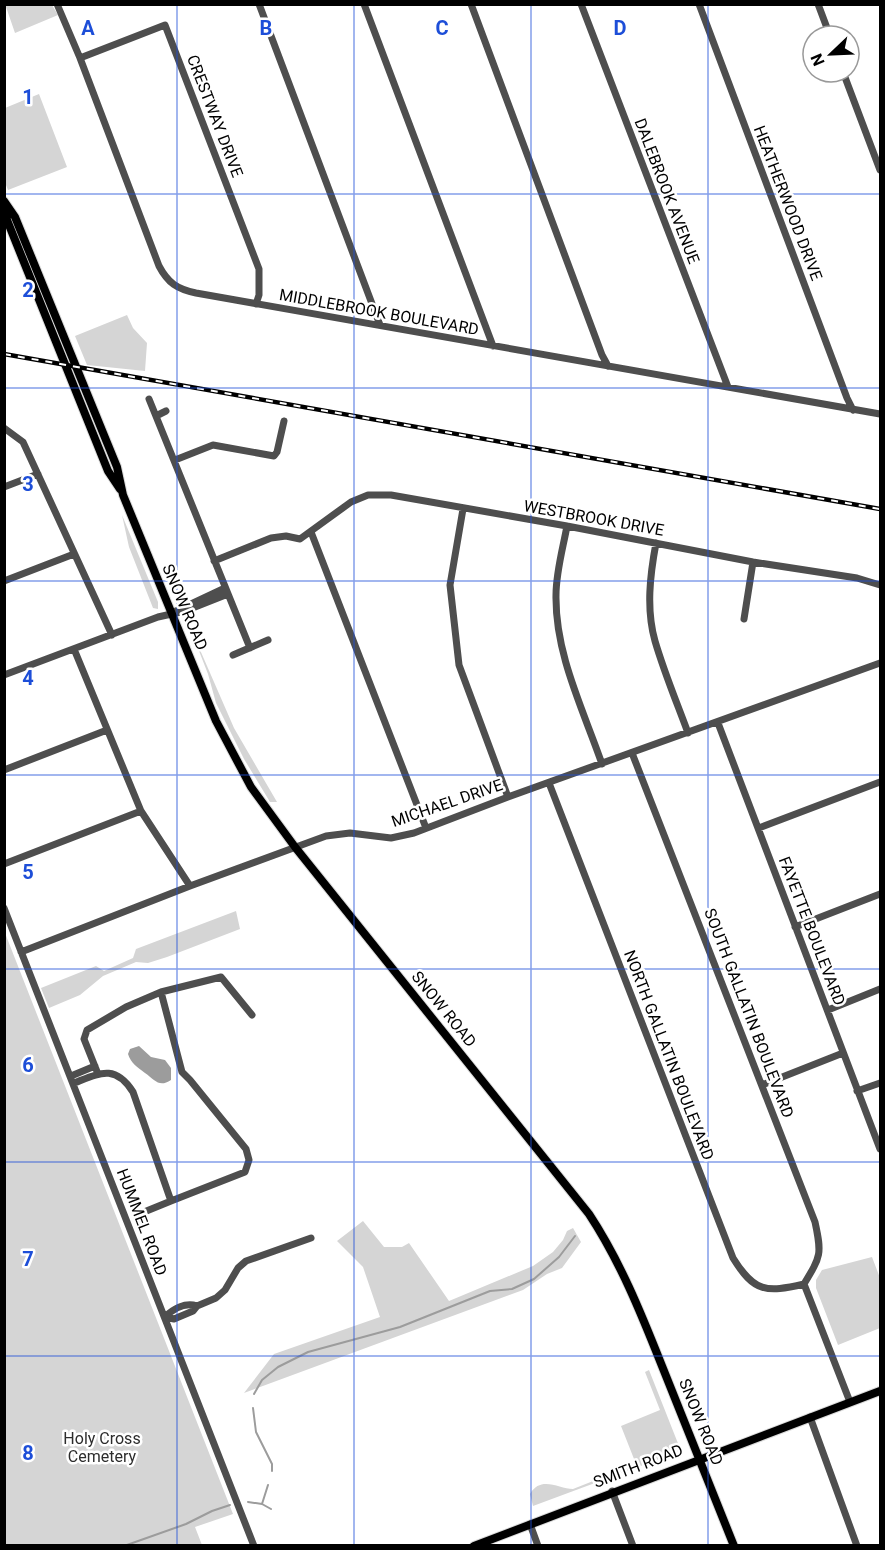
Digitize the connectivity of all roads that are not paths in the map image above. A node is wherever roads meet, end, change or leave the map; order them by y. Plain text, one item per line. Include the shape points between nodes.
1 (57, 4) edge
2 (259, 4) edge
3 (364, 4) edge
4 (471, 4) edge
5 (581, 4) edge
6 (699, 4) edge
7 (818, 4) edge
8 (826, 24) edge
9 (80, 58) junction
10 (848, 84) edge
11 (880, 170) edge
12 (4, 202) edge
13 (255, 304) junction
14 (380, 326) junction
15 (493, 346) junction
16 (608, 366) junction
17 (728, 387) junction
18 (149, 399) dead end
19 (853, 410) junction
20 (166, 411) dead end
21 (880, 414) edge
22 (156, 416) junction
23 (284, 422) dead end
24 (4, 428) edge
25 (175, 460) junction
26 (38, 474) junction
27 (4, 487) edge
28 (463, 509) junction
29 (567, 526) junction
30 (311, 532) junction
31 (656, 543) junction
32 (74, 554) junction
33 (214, 561) junction
34 (753, 562) junction
35 (4, 581) edge
36 (880, 585) edge
37 (226, 591) junction
38 (171, 613) junction
39 (744, 620) dead end
40 (112, 635) junction
41 (268, 640) dead end
42 (250, 648) junction
43 (74, 649) junction
44 (233, 655) dead end
45 (880, 663) edge
46 (4, 675) edge
47 (718, 723) junction
48 (107, 730) junction
49 (687, 733) junction
50 (632, 753) junction
51 (602, 764) junction
52 (4, 770) edge
53 (880, 782) edge
54 (549, 783) junction
55 (508, 797) junction
56 (141, 811) junction
57 (426, 828) junction
58 (759, 828) junction
59 (295, 847) junction
60 (4, 864) edge
61 (190, 886) junction
62 (880, 894) edge
63 (4, 908) edge
64 (795, 927) junction
65 (21, 952) junction
66 (880, 989) edge
67 (160, 992) junction
68 (828, 1010) junction
69 (252, 1015) dead end
70 (843, 1053) junction
71 (95, 1066) junction
72 (98, 1074) junction
73 (71, 1076) junction
74 (74, 1083) junction
75 (880, 1083) edge
76 (762, 1085) junction
77 (857, 1091) junction
78 (880, 1149) edge
79 (171, 1201) junction
80 (144, 1212) dead end
81 (310, 1238) dead end
82 (804, 1284) junction
83 (165, 1317) junction
84 (880, 1391) edge
85 (850, 1402) junction
86 (810, 1417) junction
87 (699, 1458) junction
88 (612, 1491) junction
89 (530, 1524) junction
90 (254, 1545) edge
91 (474, 1545) edge
92 (538, 1545) edge
93 (633, 1545) edge
94 (734, 1545) edge
95 (857, 1545) edge

1 - 9 street, MIDDLEBROOK BOULEVARD
2 - 14 street
3 - 15 street
4 - 16 street
5 - 17 street, DALEBROOK AVENUE
6 - 19 street, HEATHERWOOD DRIVE
7 - 8 street
9 - 13 street, MIDDLEBROOK BOULEVARD via 164,276 184,290
9 - 13 street, CRESTWAY DRIVE via 165,25 259,269
10 - 11 street
12 - 38 main road, SNOW ROAD via 15,217 108,444 123,495
13 - 14 street, MIDDLEBROOK BOULEVARD
14 - 15 street, MIDDLEBROOK BOULEVARD
15 - 16 street, MIDDLEBROOK BOULEVARD
16 - 17 street, MIDDLEBROOK BOULEVARD
17 - 19 street, MIDDLEBROOK BOULEVARD
18 - 22 street
19 - 21 street, MIDDLEBROOK BOULEVARD
20 - 22 street
22 - 25 street
23 - 25 street via 274,456 213,445
24 - 26 street via 22,442
25 - 33 street
26 - 27 street
26 - 32 street
28 - 29 street, WESTBROOK DRIVE
28 - 30 street, WESTBROOK DRIVE via 391,495 368,495 351,502
28 - 55 street via 450,585 459,665
29 - 31 street, WESTBROOK DRIVE
29 - 51 street via 556,592 556,620 560,647
30 - 33 street via 300,540 286,536 271,538
30 - 57 street
31 - 34 street, WESTBROOK DRIVE
31 - 49 street via 650,574 654,639
32 - 35 street
32 - 40 street
33 - 37 street
34 - 36 street, WESTBROOK DRIVE
34 - 39 street
37 - 38 street via 186,611
37 - 42 street
38 - 40 street
38 - 59 main road, SNOW ROAD via 236,762
40 - 43 street
41 - 42 street
42 - 44 street
43 - 46 street
43 - 48 street
45 - 47 street, MICHAEL DRIVE
47 - 49 street, MICHAEL DRIVE
47 - 58 street, FAYETTE BOULEVARD
48 - 52 street
48 - 56 street
49 - 50 street, MICHAEL DRIVE
50 - 51 street, MICHAEL DRIVE
50 - 76 street, SOUTH GALLATIN BOULEVARD
51 - 54 street, MICHAEL DRIVE
53 - 58 street
54 - 55 street, MICHAEL DRIVE
54 - 82 street, NORTH GALLATIN BOULEVARD via 733,1257 744,1277 765,1289
55 - 57 street, MICHAEL DRIVE
56 - 60 street
56 - 61 street
57 - 59 street, MICHAEL DRIVE via 391,838 337,834
58 - 64 street, FAYETTE BOULEVARD
59 - 61 street, MICHAEL DRIVE
59 - 87 main road, SNOW ROAD via 597,1227 639,1308
61 - 65 street, MICHAEL DRIVE
62 - 64 street
63 - 65 street, HUMMEL ROAD
64 - 68 street, FAYETTE BOULEVARD
65 - 73 street, HUMMEL ROAD
66 - 68 street
67 - 69 street via 221,976
67 - 71 street via 87,1030 84,1039
67 - 79 street via 182,1072 246,1149 249,1160 245,1172
68 - 70 street, FAYETTE BOULEVARD
70 - 76 street
70 - 77 street, FAYETTE BOULEVARD
71 - 72 street
71 - 73 street
72 - 74 street
72 - 79 street via 113,1073 127,1082 133,1092
73 - 74 street, HUMMEL ROAD
74 - 83 street, HUMMEL ROAD
75 - 77 street
76 - 82 street, SOUTH GALLATIN BOULEVARD via 815,1222 821,1248
77 - 78 street, FAYETTE BOULEVARD
79 - 80 street
81 - 83 street via 246,1261 221,1294 197,1306 191,1304 171,1311
82 - 85 street
83 - 90 street, HUMMEL ROAD
84 - 85 main road, SMITH ROAD
85 - 86 main road, SMITH ROAD
86 - 87 main road, SMITH ROAD
86 - 95 street
87 - 88 main road, SMITH ROAD
87 - 94 main road, SNOW ROAD
88 - 89 main road, SMITH ROAD
88 - 93 street
89 - 91 main road, SMITH ROAD
89 - 92 street

